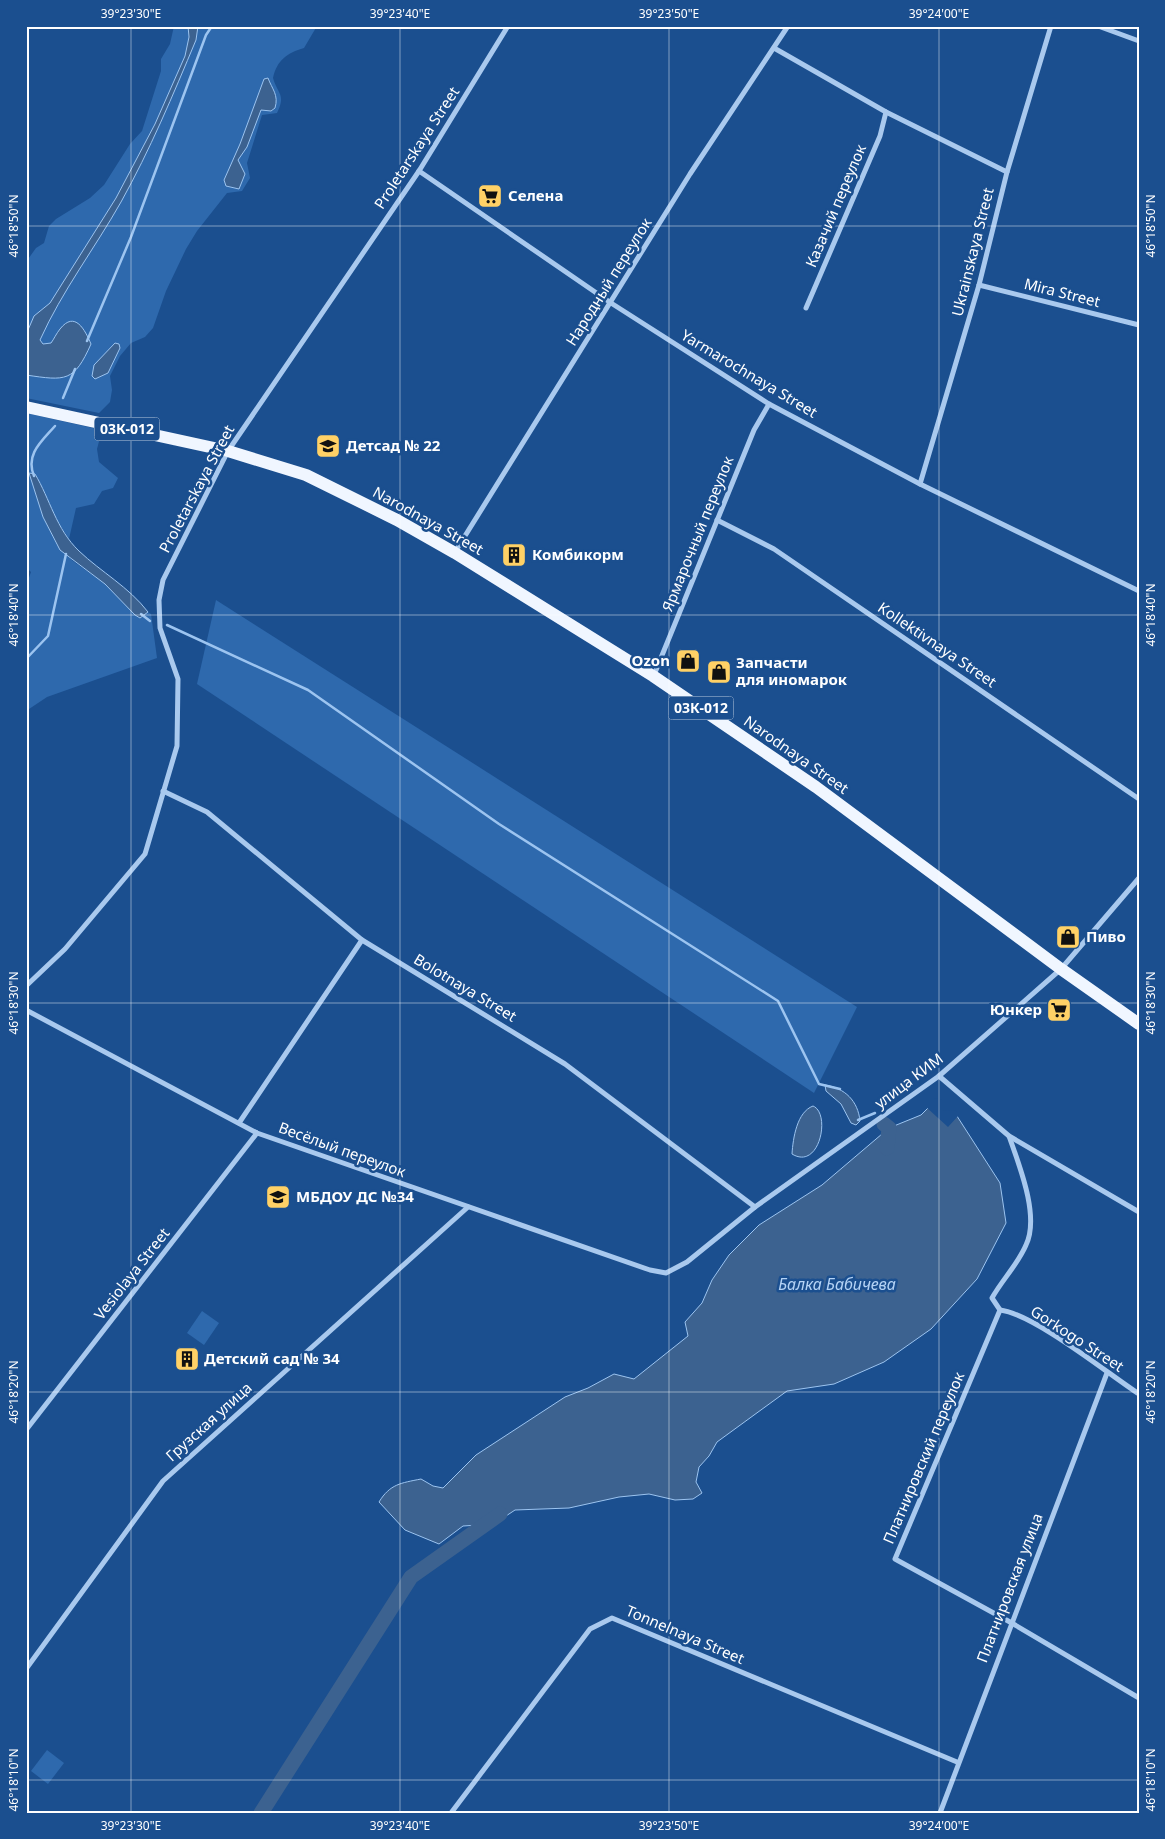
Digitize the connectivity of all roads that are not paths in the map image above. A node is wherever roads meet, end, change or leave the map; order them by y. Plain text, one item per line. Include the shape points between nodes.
1 (508, 26) edge
2 (788, 26) edge
3 (1052, 26) edge
4 (1098, 26) edge
5 (1139, 41) edge
6 (774, 48) junction
7 (886, 112) junction
8 (419, 171) junction
9 (1007, 172) junction
10 (980, 285) junction
11 (611, 302) junction
12 (806, 308) dead end
13 (1139, 325) edge
14 (769, 404) junction
15 (26, 407) edge
16 (228, 451) junction
17 (920, 484) junction
18 (717, 520) junction
19 (455, 552) junction
20 (1139, 591) edge
21 (653, 676) junction
22 (164, 791) junction
23 (1139, 799) edge
24 (1139, 878) edge
25 (362, 940) junction
26 (1061, 969) junction
27 (26, 986) edge
28 (26, 1010) edge
29 (1139, 1024) edge
30 (939, 1076) junction
31 (239, 1123) junction
32 (257, 1133) junction
33 (1009, 1136) junction
34 (468, 1207) junction
35 (755, 1207) junction
36 (1139, 1212) edge
37 (666, 1273) joint
38 (1000, 1310) junction
39 (1107, 1373) junction
40 (1139, 1394) edge
41 (26, 1430) edge
42 (1010, 1622) junction
43 (26, 1669) edge
44 (1139, 1698) edge
45 (957, 1762) junction
46 (451, 1813) edge
47 (940, 1813) edge

1 - 8 street, Proletarskaya Street
2 - 6 street, Народный переулок
3 - 9 street, Ukrainskaya Street
4 - 5 street
6 - 7 street
6 - 11 street, Народный переулок via 690,174
7 - 9 street
7 - 12 street, Казачий переулок via 880,136
8 - 11 street, Yarmarochnaya Street
8 - 16 street, Proletarskaya Street
9 - 10 street, Ukrainskaya Street
10 - 13 street, Mira Street
10 - 17 street, Ukrainskaya Street
11 - 14 street, Yarmarochnaya Street
11 - 19 street, Народный переулок
14 - 17 street, Yarmarochnaya Street
14 - 18 street, Ярмарочный переулок via 754,430
15 - 16 main road, 03К-012
16 - 19 main road, Narodnaya Street / 03К-012 via 306,475
16 - 22 street, Proletarskaya Street via 163,580 159,600 160,628 178,679 177,746
17 - 20 street, Yarmarochnaya Street
18 - 21 street, Ярмарочный переулок
18 - 23 street, Kollektivnaya Street via 774,549
19 - 21 main road, Narodnaya Street / 03К-012
21 - 26 main road, Narodnaya Street / 03К-012 via 816,787
22 - 25 street, Bolotnaya Street via 207,812
22 - 27 street, Proletarskaya Street via 145,854 65,948
24 - 26 street, улица КИМ
25 - 31 street
25 - 35 street, Bolotnaya Street via 565,1064
26 - 29 main road, Narodnaya Street / 03К-012
26 - 30 street, улица КИМ
28 - 31 street, Весёлый переулок
30 - 33 street
30 - 35 street, улица КИМ
31 - 32 street, Весёлый переулок
32 - 34 street, Весёлый переулок
32 - 41 street, Vesiolaya Street
33 - 36 street
33 - 38 street, Платнировский переулок via 1023,1178 1031,1220 1027,1245 992,1298
34 - 37 street, Весёлый переулок
34 - 43 street, Грузская улица via 163,1481
35 - 37 street, улица КИМ via 687,1262
38 - 39 street, Gorkogo Street via 1010,1311 1053,1335
38 - 42 street, Платнировский переулок via 895,1559
39 - 40 street, Gorkogo Street
39 - 42 street, Платнировская улица
42 - 44 street, Платнировский переулок
42 - 45 street, Платнировская улица
45 - 46 street, Tonnelnaya Street via 612,1618 590,1629
45 - 47 street, Платнировская улица

